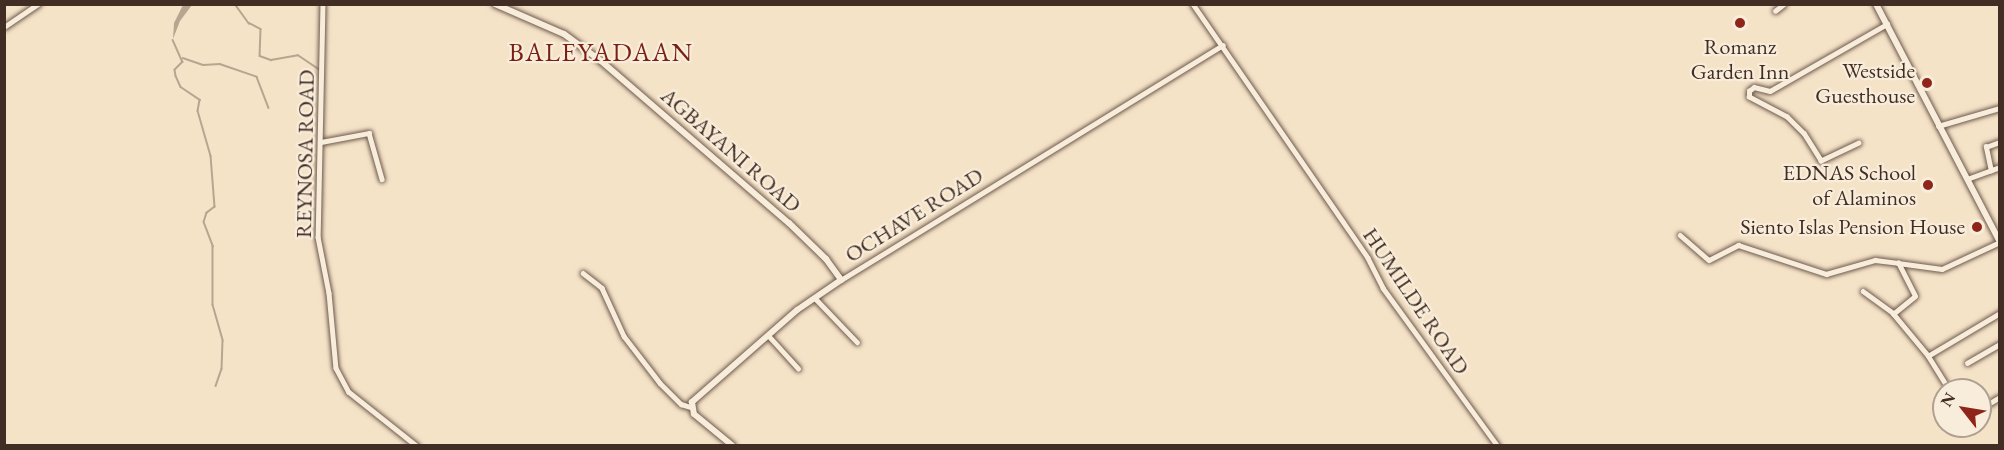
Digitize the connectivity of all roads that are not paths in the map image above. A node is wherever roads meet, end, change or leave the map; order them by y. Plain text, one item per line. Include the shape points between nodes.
1 (38, 4) edge
2 (322, 4) edge
3 (495, 4) edge
4 (1193, 4) edge
5 (1784, 4) edge
6 (1876, 4) edge
7 (1776, 11) dead end
8 (1887, 24) junction
9 (4, 27) edge
10 (1223, 45) junction
11 (2000, 108) edge
12 (1938, 126) junction
13 (321, 142) junction
14 (2000, 142) edge
15 (1859, 143) dead end
16 (2000, 167) edge
17 (1991, 171) junction
18 (382, 179) dead end
19 (1967, 179) junction
20 (1680, 235) dead end
21 (2000, 242) edge
22 (1898, 263) junction
23 (584, 273) dead end
24 (841, 280) junction
25 (1863, 291) dead end
26 (815, 297) junction
27 (1893, 313) junction
28 (2000, 313) edge
29 (768, 335) junction
30 (857, 342) dead end
31 (2000, 344) edge
32 (1928, 356) junction
33 (1967, 363) dead end
34 (798, 368) dead end
35 (1941, 378) edge
36 (691, 407) junction
37 (417, 446) edge
38 (733, 446) edge
39 (1498, 446) edge

1 - 9 street
2 - 13 street, REYNOSA ROAD
3 - 24 street, AGBAYANI ROAD via 564,34 601,61 789,223 826,259
4 - 10 street
5 - 7 street
6 - 8 street
8 - 12 street
8 - 15 street via 1770,92 1755,87 1749,91 1749,97 1787,117 1804,134 1821,161
10 - 24 street, OCHAVE ROAD
10 - 39 street, HUMILDE ROAD via 1387,292
11 - 12 street
12 - 19 street
13 - 18 street via 369,133
13 - 37 street, REYNOSA ROAD via 318,237 339,377 360,402
14 - 17 street via 1986,147
16 - 17 street
17 - 19 street
19 - 21 street
20 - 22 street via 1709,260 1738,245 1826,274 1875,260
21 - 22 street via 1942,269
22 - 27 street via 1915,297
23 - 36 street via 602,288 630,346 681,404
24 - 26 street, OCHAVE ROAD
25 - 27 street
26 - 29 street, OCHAVE ROAD
26 - 30 street
27 - 32 street
28 - 32 street
29 - 34 street
29 - 36 street, OCHAVE ROAD via 698,395
31 - 33 street
32 - 35 street
36 - 38 street

